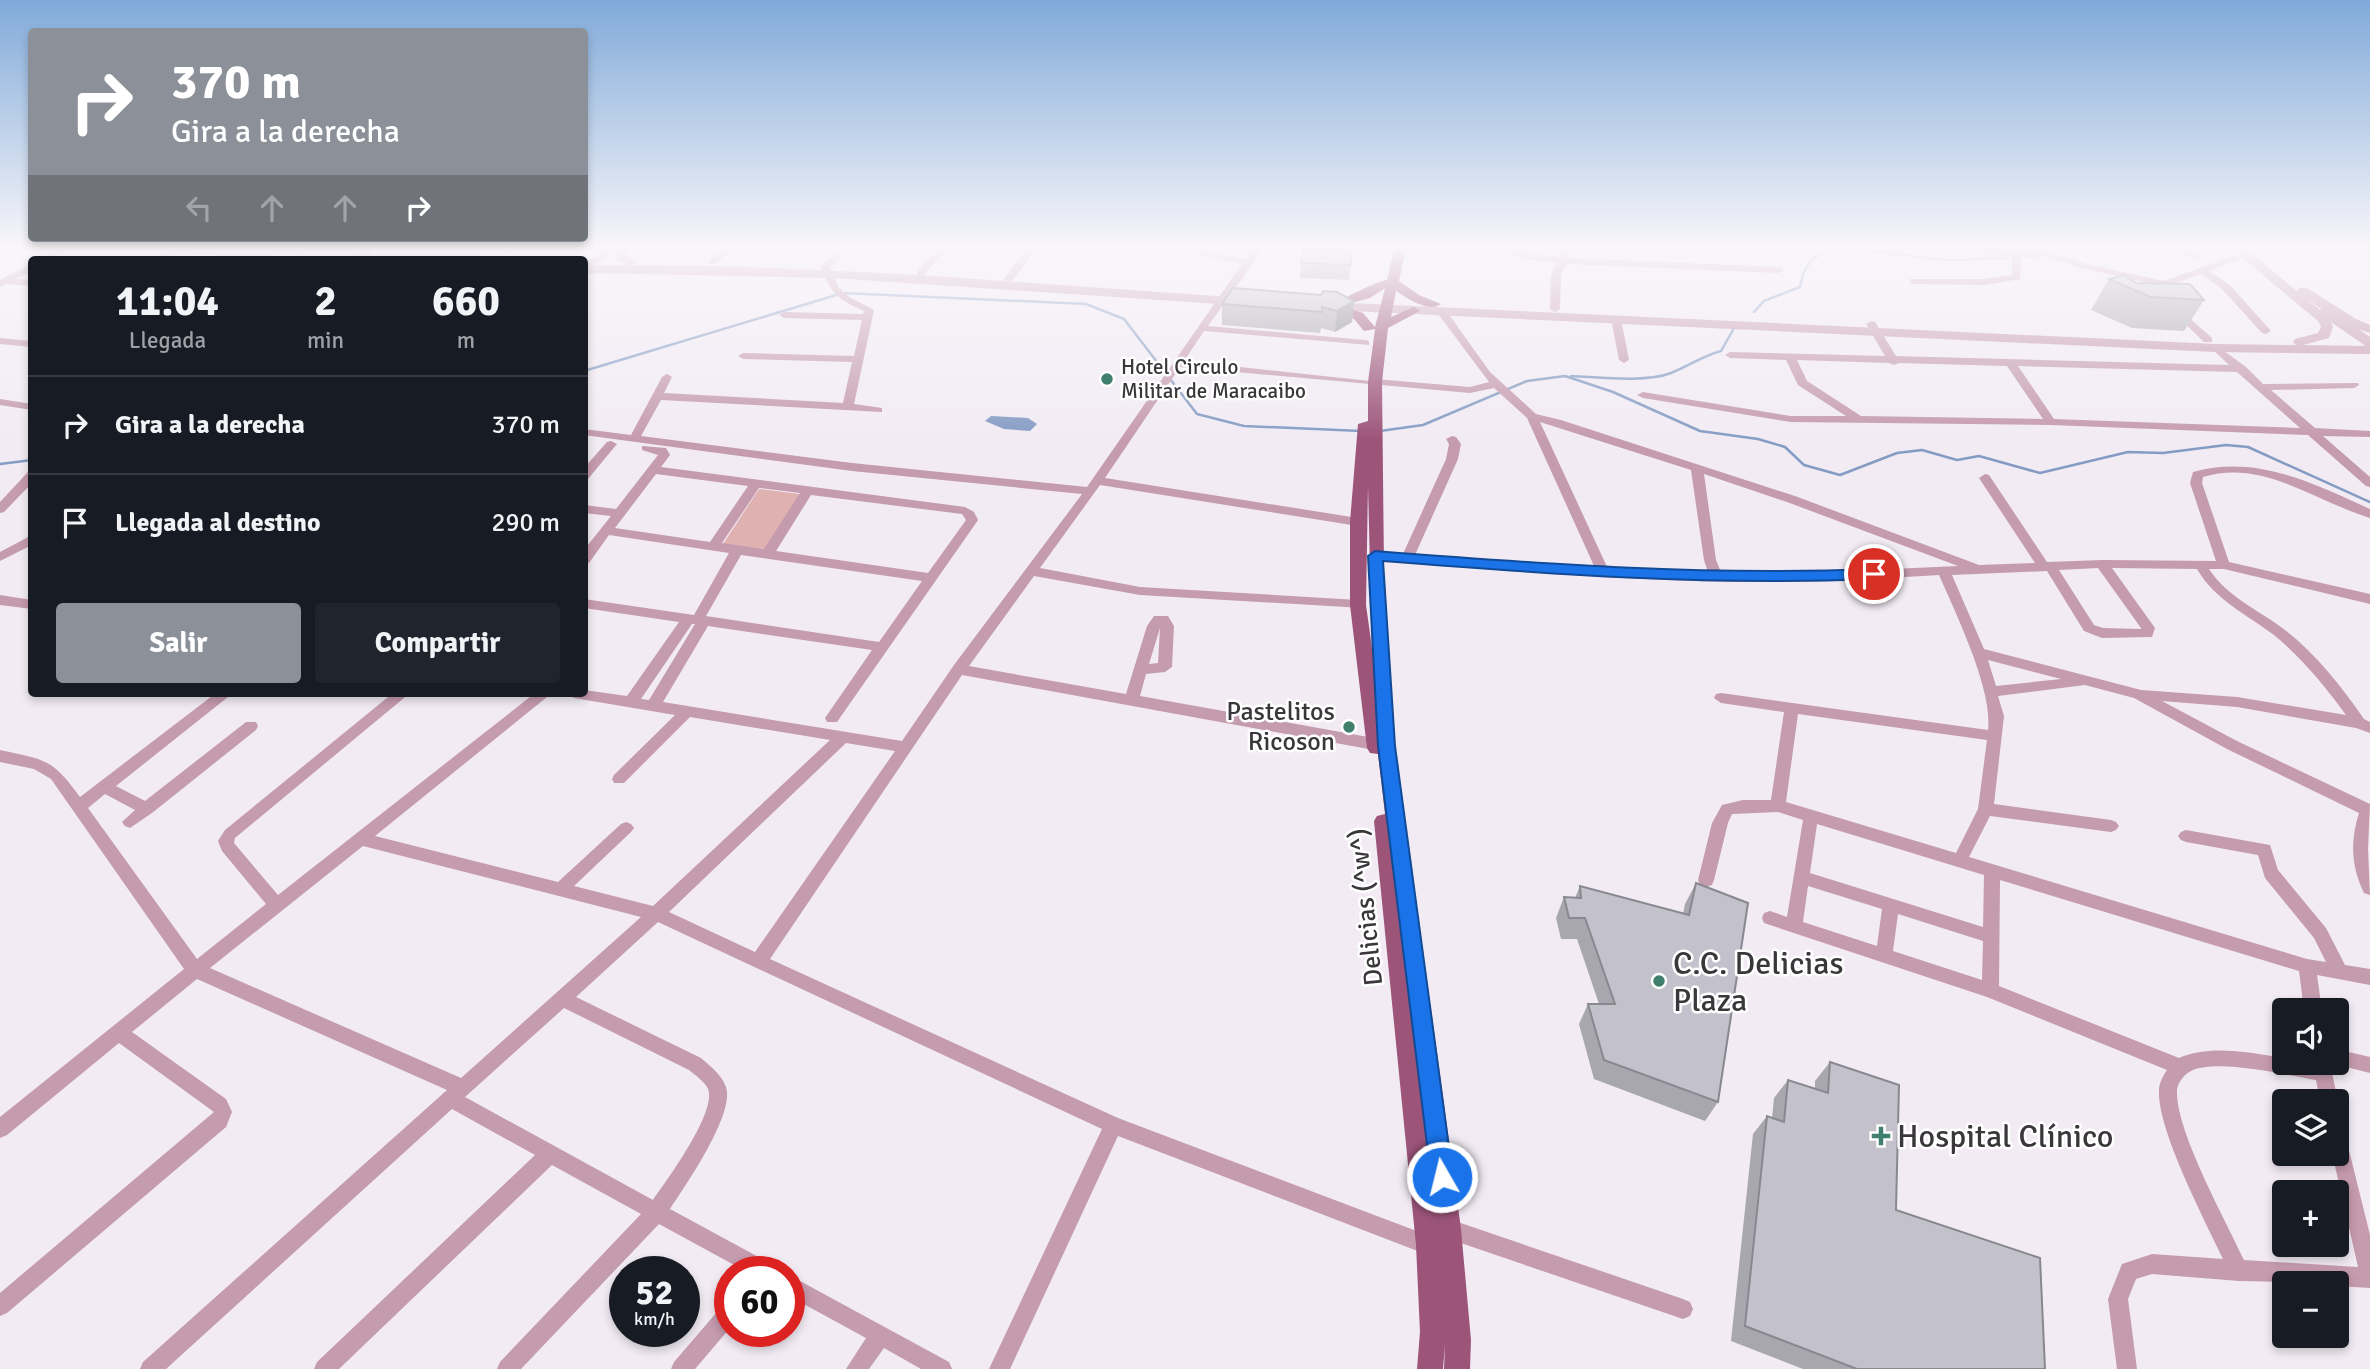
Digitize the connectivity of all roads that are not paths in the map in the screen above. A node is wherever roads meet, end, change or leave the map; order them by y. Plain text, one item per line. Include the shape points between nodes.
1 (868, 313) edge
2 (1211, 313) edge
3 (1350, 313) edge
4 (1378, 313) edge
5 (1409, 313) edge
6 (1442, 313) edge
7 (1517, 313) edge
8 (1623, 313) edge
9 (2179, 313) edge
10 (2250, 313) edge
11 (2316, 313) edge
12 (2326, 313) edge
13 (2337, 313) edge
14 (784, 315) dead end
15 (868, 317) junction
16 (1616, 319) junction
17 (1375, 327) junction
18 (1872, 327) junction
19 (1201, 328) junction
20 (2370, 328) edge
21 (2266, 331) dead end
22 (0, 341) edge
23 (2370, 341) edge
24 (1365, 343) junction
25 (28, 344) edge
26 (2212, 344) junction
27 (2303, 346) junction
28 (2370, 350) edge
29 (1730, 355) dead end
30 (743, 356) dead end
31 (1791, 358) junction
32 (2370, 358) edge
33 (859, 359) junction
34 (1624, 360) dead end
35 (1894, 362) junction
36 (1177, 365) junction
37 (2012, 365) junction
38 (2242, 369) junction
39 (667, 376) dead end
40 (1370, 382) junction
41 (2354, 385) dead end
42 (2262, 387) junction
43 (1501, 388) junction
44 (1643, 395) dead end
45 (656, 396) junction
46 (0, 402) edge
47 (28, 406) edge
48 (848, 407) junction
49 (878, 410) dead end
50 (1532, 417) junction
51 (1857, 419) junction
52 (2051, 422) junction
53 (2311, 431) junction
54 (1370, 432) junction
55 (588, 433) edge
56 (2370, 434) edge
57 (634, 439) junction
58 (1452, 439) dead end
59 (588, 441) edge
60 (611, 444) junction
61 (1697, 469) junction
62 (653, 470) junction
63 (588, 472) edge
64 (1985, 478) dead end
65 (28, 479) edge
66 (2370, 483) edge
67 (755, 484) junction
68 (1093, 486) junction
69 (807, 491) junction
70 (0, 509) edge
71 (588, 509) edge
72 (618, 513) junction
73 (2370, 514) edge
74 (1358, 522) junction
75 (28, 530) edge
76 (607, 531) junction
77 (28, 542) edge
78 (0, 545) edge
79 (714, 546) junction
80 (738, 549) junction
81 (768, 553) junction
82 (588, 554) edge
83 (0, 556) edge
84 (1375, 556) junction
85 (1407, 559) junction
86 (2102, 564) junction
87 (2200, 564) junction
88 (2224, 565) junction
89 (2047, 567) junction
90 (1979, 569) junction
91 (1030, 571) junction
92 (1944, 571) junction
93 (1604, 573) junction
94 (1717, 577) junction
95 (933, 578) junction
96 (2370, 599) edge
97 (0, 600) edge
98 (28, 604) edge
99 (588, 604) edge
100 (1358, 606) junction
101 (696, 620) junction
102 (883, 647) junction
103 (1979, 653) junction
104 (960, 669) junction
105 (1141, 670) dead end
106 (2088, 681) junction
107 (1992, 692) junction
108 (2138, 694) junction
109 (588, 696) edge
110 (221, 697) edge
111 (398, 697) edge
112 (540, 697) edge
113 (1721, 698) dead end
114 (1132, 699) junction
115 (630, 703) junction
116 (653, 706) junction
117 (1791, 708) junction
118 (687, 712) junction
119 (832, 718) dead end
120 (251, 726) dead end
121 (2364, 726) edge
122 (1994, 736) junction
123 (843, 737) junction
124 (1381, 745) junction
125 (905, 747) junction
126 (0, 756) edge
127 (619, 779) dead end
128 (104, 787) junction
129 (80, 805) junction
130 (1778, 806) junction
131 (147, 808) junction
132 (1986, 809) junction
133 (2369, 811) edge
134 (1811, 816) junction
135 (130, 822) dead end
136 (2111, 826) dead end
137 (626, 828) dead end
138 (2186, 836) dead end
139 (362, 839) junction
140 (1960, 860) junction
141 (1992, 872) junction
142 (2366, 873) edge
143 (1801, 877) junction
144 (1706, 880) dead end
145 (2370, 888) edge
146 (561, 890) junction
147 (277, 905) junction
148 (1891, 905) junction
149 (656, 914) junction
150 (1770, 918) dead end
151 (1794, 926) junction
152 (1990, 936) junction
153 (1884, 956) junction
154 (760, 959) junction
155 (2307, 966) junction
156 (195, 970) junction
157 (2340, 972) junction
158 (2370, 977) edge
159 (1990, 990) junction
160 (2311, 998) edge
161 (561, 999) junction
162 (119, 1033) junction
163 (2349, 1060) edge
164 (2272, 1063) edge
165 (2370, 1065) edge
166 (2180, 1067) junction
167 (455, 1093) junction
168 (1113, 1125) junction
169 (0, 1129) edge
170 (550, 1154) junction
171 (2344, 1166) edge
172 (658, 1210) junction
173 (1449, 1229) junction
174 (1429, 1245) junction
175 (737, 1256) edge
176 (2239, 1271) junction
177 (2370, 1278) edge
178 (805, 1294) edge
179 (0, 1306) edge
180 (1683, 1309) dead end
181 (714, 1331) edge
182 (881, 1335) junction
183 (1458, 1340) junction
184 (150, 1369) edge
185 (324, 1369) edge
186 (507, 1369) edge
187 (681, 1369) edge
188 (856, 1369) edge
189 (942, 1369) edge
190 (999, 1369) edge
191 (1430, 1369) edge
192 (1457, 1369) edge
193 (1469, 1369) edge
194 (2127, 1369) edge

1 - 15 street
2 - 19 street
3 - 17 main road
4 - 17 main road
5 - 17 main road
6 - 43 street
7 - 16 street
8 - 18 street
9 - 26 street
10 - 21 street
11 - 27 street via 2327,327 2324,335
12 - 23 street, bridge
13 - 20 street
14 - 15 street
15 - 33 street
16 - 18 street
16 - 34 street
17 - 24 main road
17 - 40 main road
18 - 26 street
18 - 35 street
19 - 24 street
19 - 36 street
22 - 25 street
23 - 27 street
24 - 40 main road
26 - 27 street
26 - 38 street
27 - 28 street
27 - 32 street
29 - 31 street
30 - 33 street
31 - 35 street
31 - 51 street via 1801,383
33 - 48 street
35 - 37 street
36 - 40 street
36 - 68 street
37 - 38 street
37 - 52 street
38 - 42 street
39 - 45 street
40 - 43 street
40 - 54 main road
41 - 42 street
42 - 53 street
43 - 50 street
44 - 51 street via 1761,415
45 - 48 street
45 - 57 street
46 - 47 street
48 - 49 street
50 - 61 street
50 - 93 street
51 - 52 street
52 - 53 street
53 - 56 street
53 - 66 street
54 - 74 main road, Delicias (^w^)
54 - 84 main road, Delicias (^w^)
55 - 57 street
57 - 68 street via 852,467
58 - 85 street via 1451,459
59 - 60 street
60 - 62 street via 662,451 664,455
60 - 63 street
61 - 90 street
61 - 94 street via 1710,560
62 - 67 street
62 - 72 street
64 - 89 street
65 - 70 street
67 - 69 street
67 - 79 street
68 - 74 street
68 - 91 street
69 - 81 street
69 - 95 street via 965,511 972,520
71 - 72 street
72 - 76 street
73 - 88 street via 2280,478 2249,470 2206,471 2197,475 2196,484
74 - 100 main road, Delicias (^w^)
75 - 78 street
76 - 79 street
76 - 82 street
77 - 83 street
79 - 80 street
80 - 81 street
80 - 101 street
81 - 95 street
84 - 85 street
84 - 124 main road, Delicias (^w^)
85 - 93 street
86 - 87 street
86 - 89 street
86 - 89 street via 2148,628 2147,634 2102,633 2088,628
87 - 88 street
87 - 121 street via 2226,600 2263,620 2325,673
88 - 96 street
89 - 90 street
90 - 92 street
91 - 100 street via 1140,592
91 - 104 street
92 - 94 street
92 - 103 street
93 - 94 street
95 - 102 street
97 - 98 street
99 - 101 street
100 - 124 main road, Delicias (^w^)
101 - 102 street
101 - 115 street
101 - 116 street
102 - 119 street
103 - 106 street
103 - 107 street
104 - 114 street
104 - 125 street
105 - 114 street
106 - 107 street
106 - 108 street
107 - 122 street via 1997,716
108 - 121 street via 2237,702
108 - 133 street
109 - 115 street
110 - 128 street
111 - 147 street via 230,834 228,846
112 - 139 street
113 - 117 street
114 - 124 street
115 - 116 street
116 - 118 street
117 - 122 street
117 - 130 street
118 - 123 street
118 - 127 street
120 - 131 street
122 - 132 street
123 - 125 street
123 - 149 street
124 - 173 main road, Delicias (^w^)
124 - 174 main road, Delicias (^w^)
125 - 154 street
126 - 129 street via 47,768
128 - 129 street
128 - 131 street
129 - 156 street
130 - 134 street
130 - 144 street via 1727,809
131 - 135 street
132 - 136 street
132 - 140 street
133 - 142 street via 2359,836
134 - 140 street
134 - 143 street
137 - 146 street
138 - 157 street via 2264,850 2271,873 2320,933
139 - 146 street
139 - 147 street
140 - 141 street
141 - 152 street
141 - 155 street
142 - 145 street
143 - 148 street
143 - 151 street
146 - 149 street
147 - 156 street
148 - 152 street
148 - 153 street
149 - 154 street
149 - 161 street
150 - 151 street
151 - 153 street
152 - 159 street
153 - 159 street
154 - 168 street
155 - 157 street
155 - 160 street
156 - 162 street
156 - 167 street
157 - 158 street
159 - 166 street
161 - 167 street
161 - 172 street via 695,1064 718,1089 710,1124
162 - 169 street
162 - 179 street via 220,1105 223,1112 219,1121
163 - 165 street
164 - 166 street via 2211,1059
166 - 176 street via 2170,1078 2168,1092 2174,1120
167 - 170 street
167 - 184 street
168 - 174 street
168 - 190 street
170 - 172 street
170 - 185 street
171 - 177 street
172 - 175 street
172 - 186 street
173 - 180 street
173 - 183 main road, Delicias (^w^)
174 - 191 main road, Delicias (^w^)
176 - 177 street
176 - 194 street via 2152,1264 2129,1271 2118,1299
178 - 182 street
181 - 187 street
182 - 188 street
182 - 189 street
183 - 192 main road, Delicias (^w^)
183 - 193 main road

